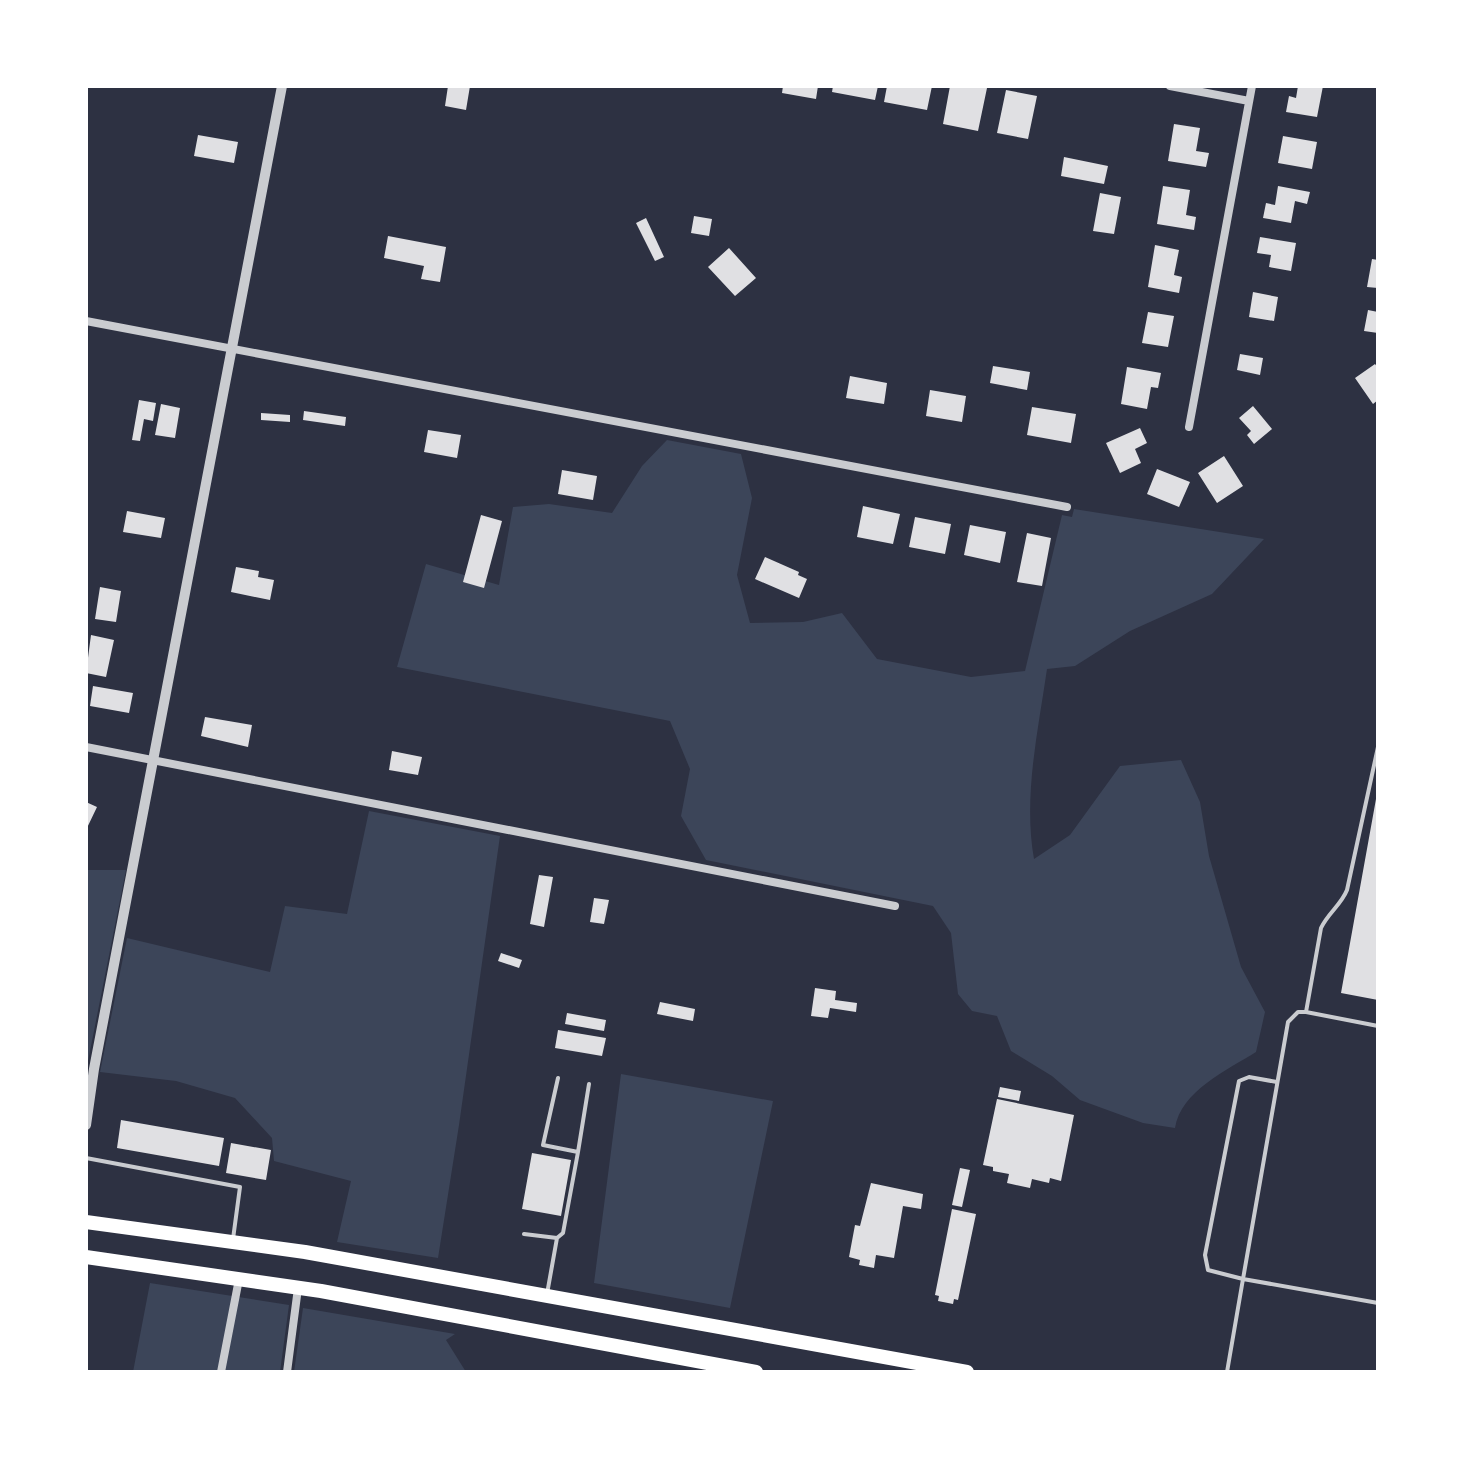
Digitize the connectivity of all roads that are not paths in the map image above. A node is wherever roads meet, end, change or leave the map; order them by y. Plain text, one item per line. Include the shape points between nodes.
1 (282, 86) edge
2 (1170, 86) edge
3 (1252, 86) edge
4 (1249, 101) junction
5 (86, 321) edge
6 (232, 350) junction
7 (1189, 427) dead end
8 (1067, 507) dead end
9 (86, 747) edge
10 (1378, 747) edge
11 (155, 760) junction
12 (895, 906) dead end
13 (1306, 1012) junction
14 (1378, 1026) edge
15 (558, 1078) dead end
16 (1277, 1082) junction
17 (589, 1084) dead end
18 (86, 1125) edge
19 (578, 1152) junction
20 (86, 1158) edge
21 (86, 1222) edge
22 (524, 1234) dead end
23 (557, 1238) junction
24 (233, 1242) junction
25 (86, 1257) edge
26 (239, 1278) junction
27 (1243, 1279) junction
28 (298, 1288) junction
29 (547, 1296) junction
30 (1378, 1303) edge
31 (221, 1372) edge
32 (287, 1372) edge
33 (756, 1372) edge
34 (967, 1372) edge
35 (1227, 1372) edge

1 - 6 street
2 - 4 street
3 - 4 street
4 - 7 street
5 - 6 street
6 - 8 street
6 - 11 street
9 - 11 street
10 - 13 lane via 1347,890 1321,928
11 - 12 street
11 - 18 street
13 - 14 lane
13 - 16 lane via 1288,1022
15 - 19 lane via 543,1145
16 - 27 lane
16 - 27 lane via 1249,1077 1239,1081 1205,1255 1208,1270
17 - 19 lane
19 - 23 lane via 563,1233
20 - 24 lane via 240,1187
21 - 24 highway
22 - 23 lane
23 - 29 lane
24 - 29 highway
25 - 26 highway
26 - 28 highway
26 - 31 street
27 - 30 lane
27 - 35 lane
28 - 32 street
28 - 33 highway
29 - 34 highway

